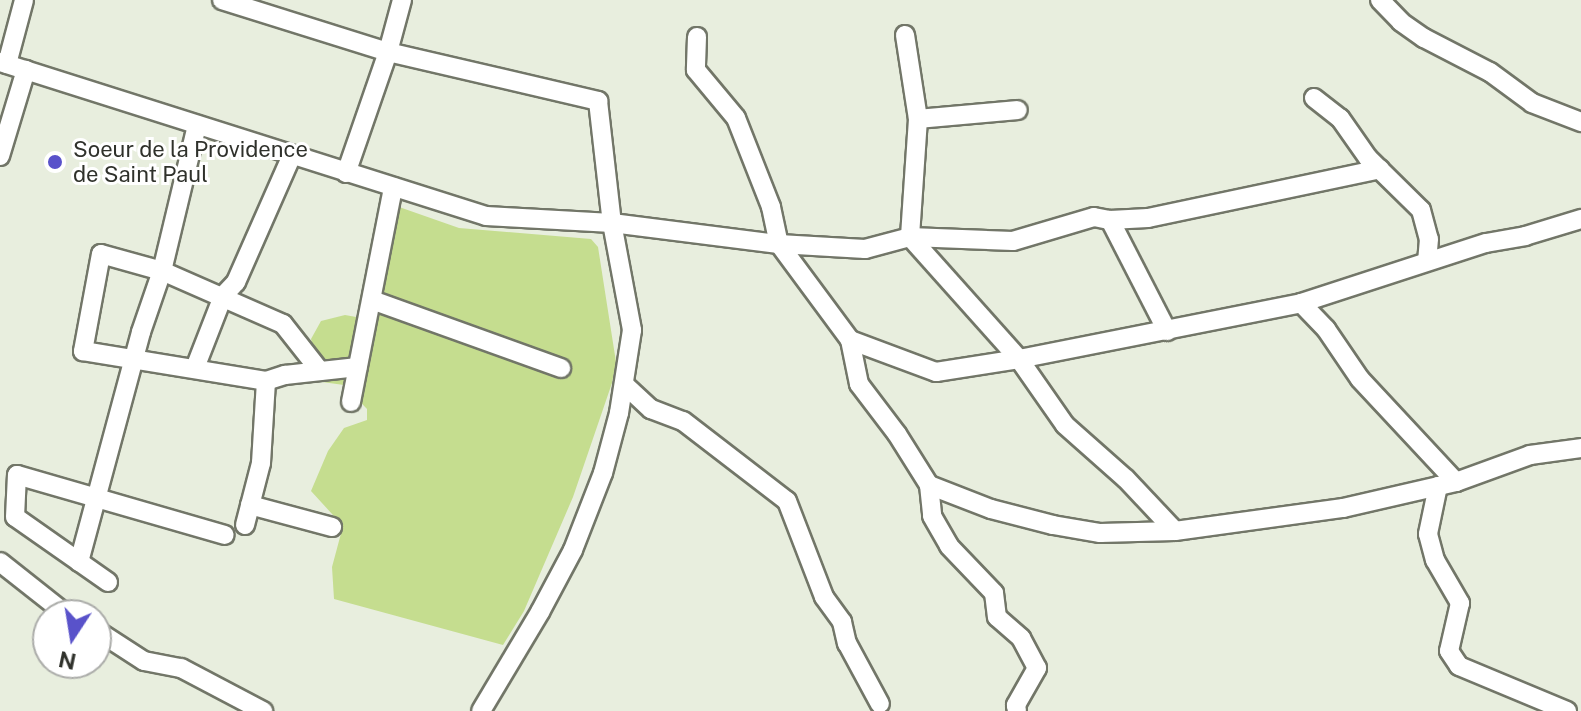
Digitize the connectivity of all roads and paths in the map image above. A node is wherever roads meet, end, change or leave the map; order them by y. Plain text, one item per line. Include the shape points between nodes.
1 (24, 0) edge
2 (222, 0) edge
3 (402, 0) edge
4 (1380, 0) edge
5 (905, 35) dead end
6 (697, 37) dead end
7 (388, 52) junction
8 (3, 63) edge
9 (26, 70) junction
10 (1314, 98) dead end
11 (1018, 110) dead end
12 (918, 119) junction
13 (1581, 122) edge
14 (197, 125) junction
15 (292, 155) junction
16 (0, 156) edge
17 (1380, 169) junction
18 (346, 173) junction
19 (393, 187) junction
20 (1110, 220) junction
21 (1580, 221) edge
22 (612, 223) junction
23 (910, 237) junction
24 (779, 244) junction
25 (1427, 261) junction
26 (162, 271) junction
27 (223, 296) junction
28 (372, 300) junction
29 (1301, 303) junction
30 (1167, 331) junction
31 (850, 340) junction
32 (1019, 359) junction
33 (135, 360) junction
34 (358, 367) junction
35 (195, 368) junction
36 (561, 368) dead end
37 (320, 371) junction
38 (266, 381) junction
39 (626, 386) junction
40 (351, 402) dead end
41 (1581, 448) edge
42 (1447, 484) junction
43 (929, 485) junction
44 (98, 497) junction
45 (250, 505) junction
46 (245, 525) dead end
47 (332, 527) dead end
48 (1175, 531) junction
49 (225, 535) dead end
50 (0, 562) edge
51 (79, 562) junction
52 (108, 582) dead end
53 (47, 599) edge
54 (112, 638) edge
55 (880, 704) dead end
56 (263, 711) edge
57 (481, 711) edge
58 (1017, 711) edge
59 (1567, 711) edge

1 - 8 street
2 - 7 street
3 - 7 street
4 - 13 street via 1424,38 1490,72 1532,103
5 - 12 street
6 - 24 street via 696,70 736,118 771,207
7 - 18 street
7 - 22 street via 598,101
8 - 9 street
9 - 14 street
9 - 16 street
10 - 17 street via 1340,118
11 - 12 street
12 - 23 street
14 - 15 street
14 - 26 street
15 - 18 street
15 - 27 street via 236,282
17 - 20 street via 1148,218
17 - 25 street via 1421,210 1429,239
18 - 19 street
19 - 22 street via 486,216
19 - 28 street
20 - 23 street via 1094,217 1013,241
20 - 30 street
21 - 25 street
22 - 24 street
22 - 39 street via 632,330
23 - 24 street via 865,249
23 - 32 street
24 - 31 street
25 - 29 street
26 - 27 street
26 - 33 street
26 - 33 street via 101,254 83,351
27 - 35 street
27 - 37 street via 283,324
28 - 34 street
28 - 36 street
29 - 30 street
29 - 42 street
30 - 32 street
31 - 32 street via 936,372
31 - 43 street via 859,384
32 - 48 street via 1065,425
33 - 35 street
33 - 44 street
34 - 37 street
34 - 40 street
35 - 38 street
37 - 38 street
38 - 45 street via 261,463
39 - 55 street via 651,409 683,421 787,501 824,597 842,622 847,643
39 - 57 street via 603,473 573,550
41 - 42 street via 1530,455
42 - 48 street via 1343,508
42 - 59 street via 1428,534 1435,560 1460,603 1449,651 1459,666
43 - 48 street via 1053,525 1100,533
43 - 58 street via 932,516 949,546 994,593 997,617 1021,638 1037,668
44 - 49 street
44 - 51 street
44 - 51 street via 17,475 15,517
45 - 46 street
45 - 47 street
50 - 53 street
51 - 52 street
54 - 56 street via 144,661 181,668

